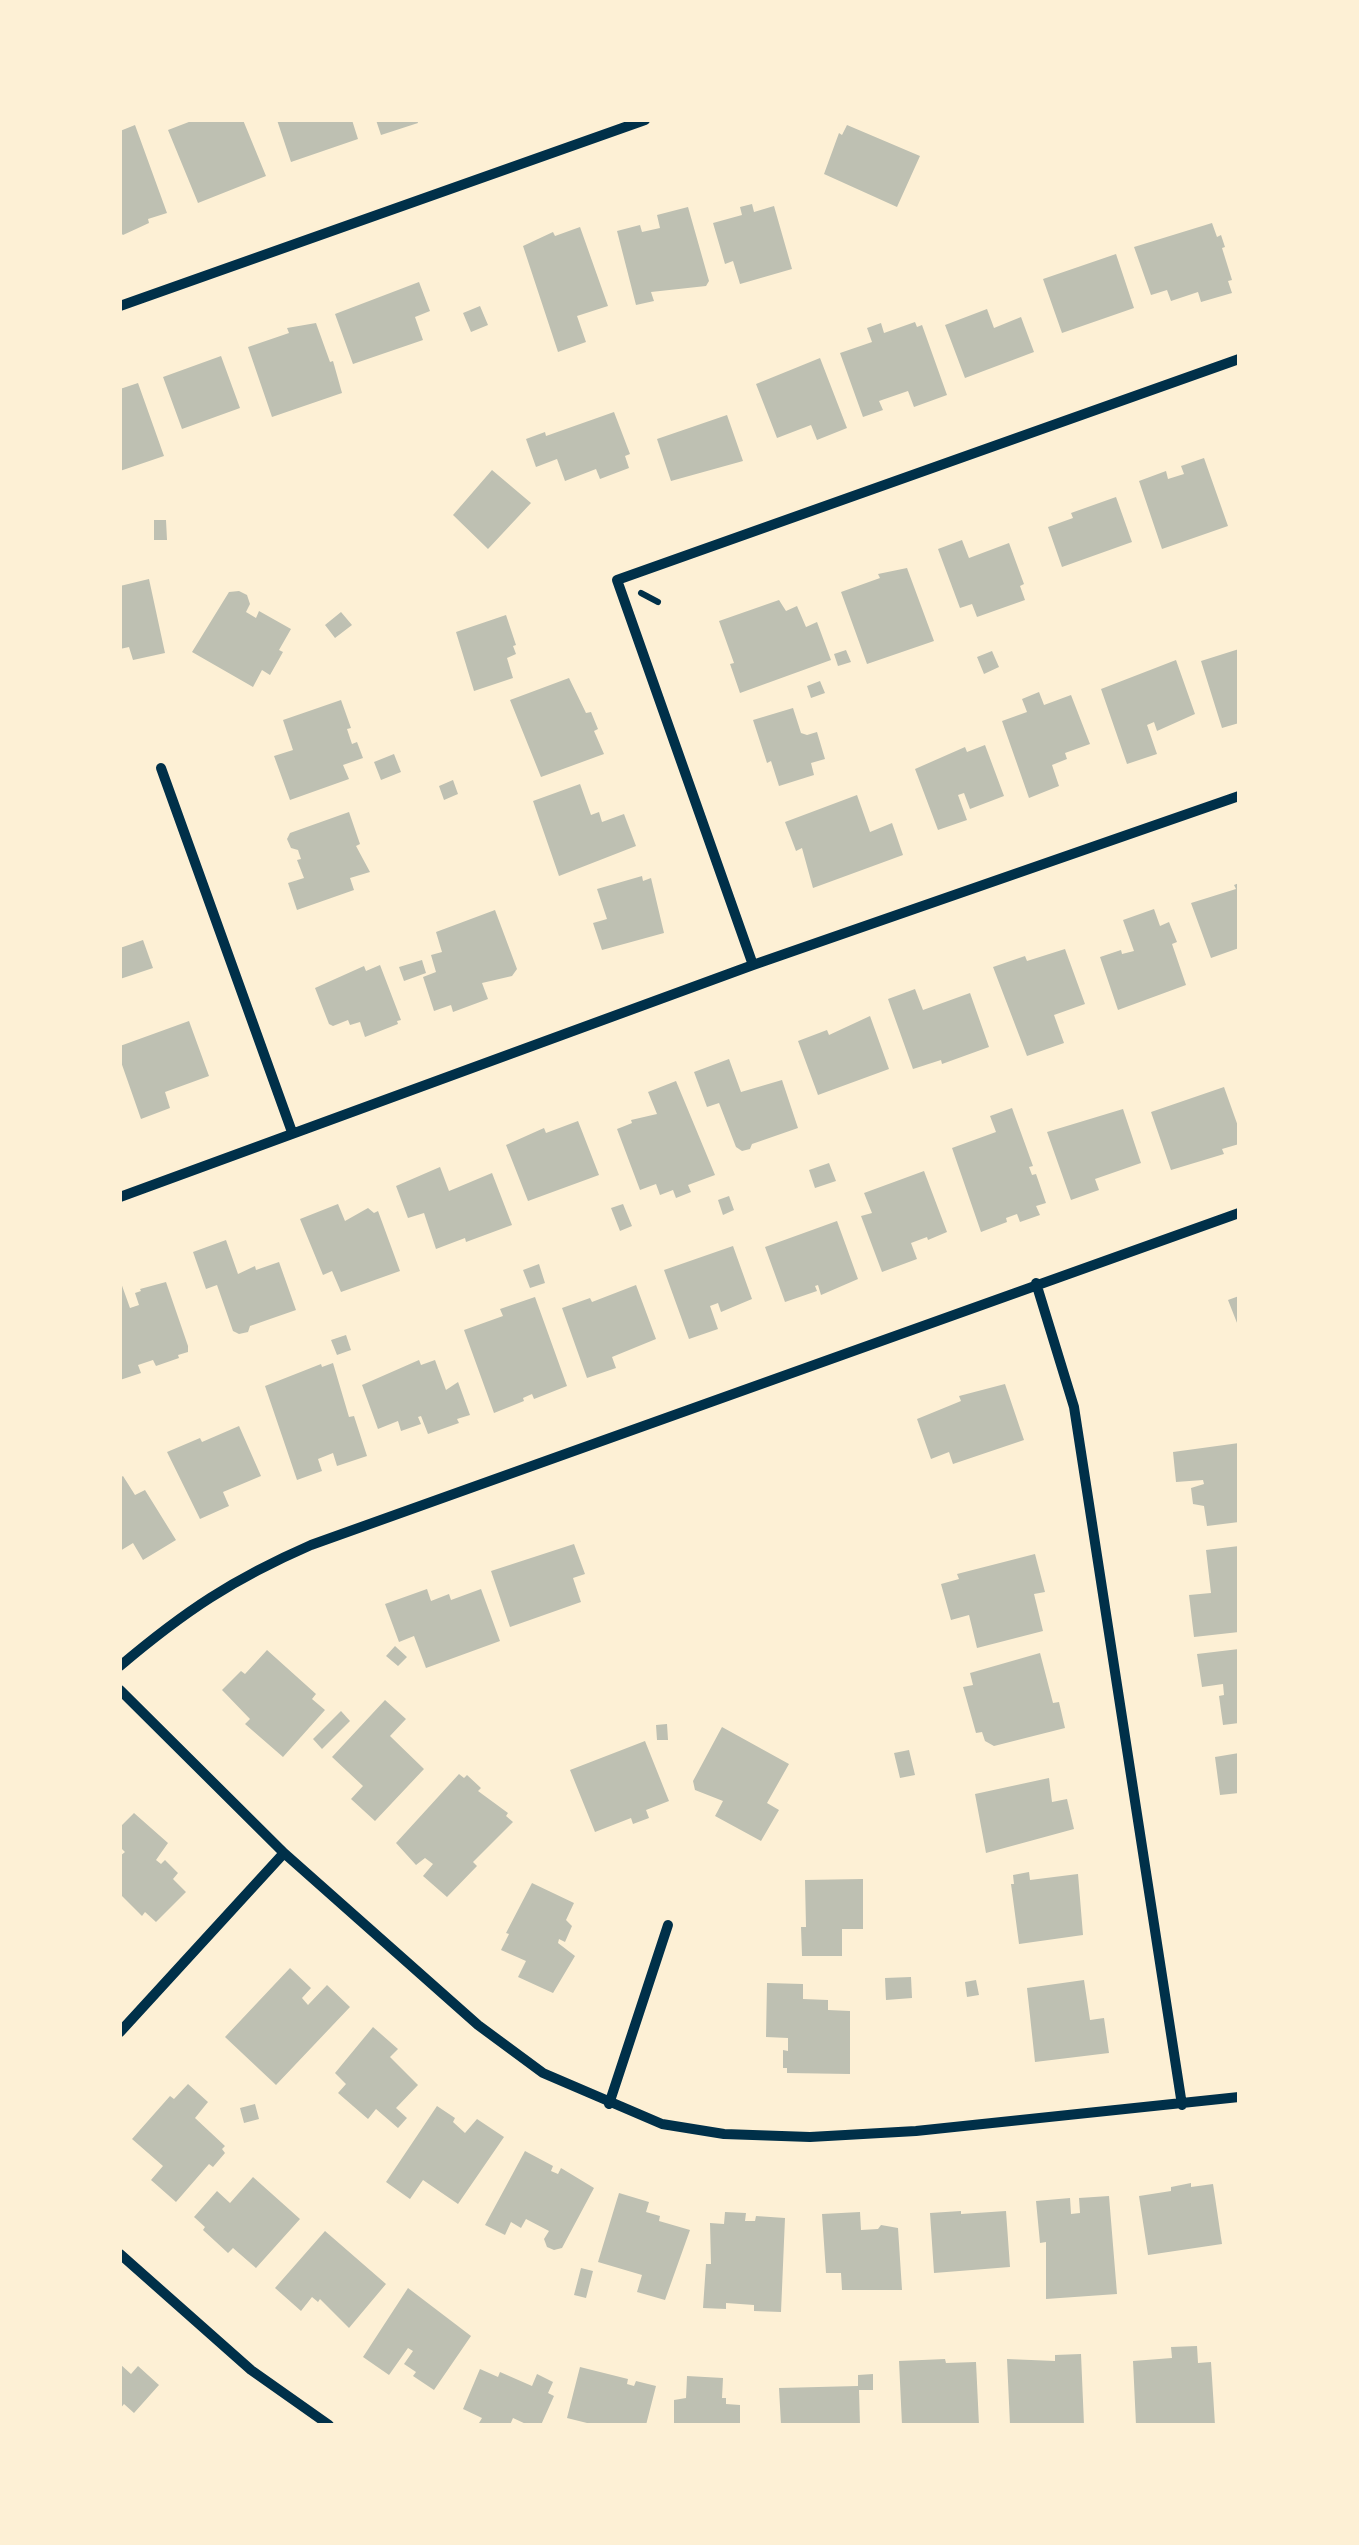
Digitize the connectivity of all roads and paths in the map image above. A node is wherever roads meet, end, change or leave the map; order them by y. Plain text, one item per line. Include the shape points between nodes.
1 (645, 120) edge
2 (120, 306) edge
3 (1239, 359) edge
4 (161, 768) dead end
5 (1239, 796) edge
6 (753, 965) junction
7 (292, 1132) junction
8 (120, 1197) edge
9 (1239, 1213) edge
10 (1036, 1283) junction
11 (120, 1666) edge
12 (120, 1690) edge
13 (284, 1853) junction
14 (668, 1924) dead end
15 (120, 2032) edge
16 (1239, 2097) edge
17 (609, 2104) junction
18 (1182, 2105) junction
19 (120, 2254) edge
20 (328, 2425) edge

1 - 2 street
3 - 6 street via 617,580
4 - 7 street
5 - 6 street
6 - 7 street
7 - 8 street
9 - 10 street
10 - 11 street via 296,1552 198,1603
10 - 18 street via 1074,1407
12 - 13 street
13 - 15 street
13 - 17 street via 478,2025 543,2074
14 - 17 street
16 - 18 street
17 - 18 street via 662,2124 810,2137
19 - 20 street via 251,2370

